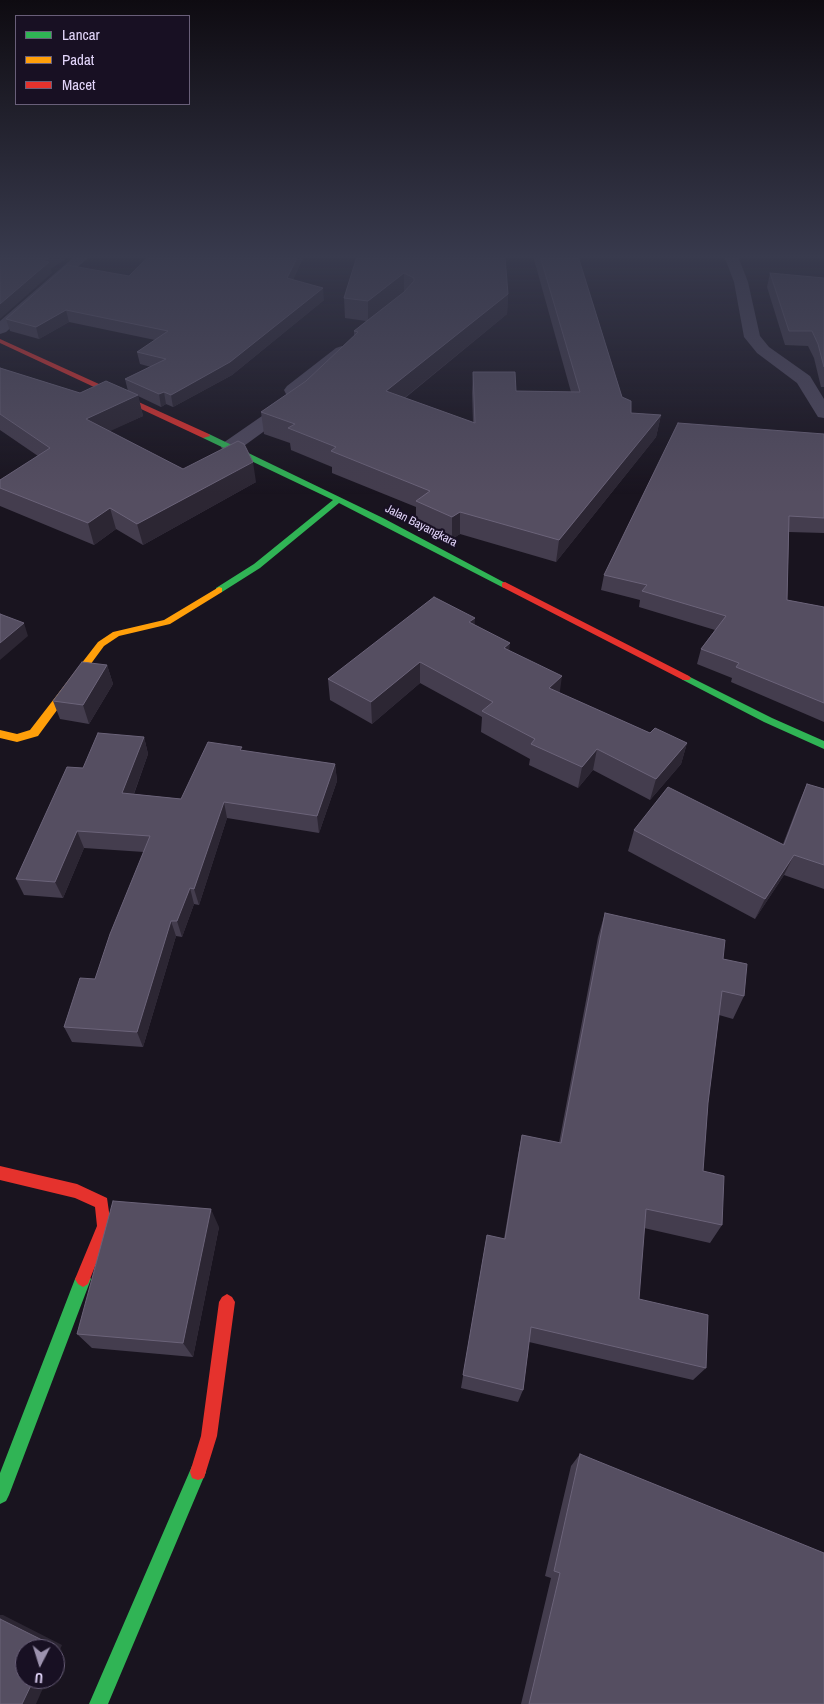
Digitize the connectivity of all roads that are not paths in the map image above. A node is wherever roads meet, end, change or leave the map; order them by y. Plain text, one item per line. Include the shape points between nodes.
1 (752, 336) edge
2 (0, 341) edge
3 (353, 342) edge
4 (824, 413) edge
5 (230, 447) junction
6 (338, 500) junction
7 (0, 734) edge
8 (824, 745) edge
9 (0, 1173) edge
10 (227, 1302) dead end
11 (0, 1495) edge
12 (98, 1704) edge

1 - 4 street via 763,350 804,380
2 - 5 main road, Jalan Bayangkara
3 - 5 street via 293,390 297,399
5 - 6 main road, Jalan Bayangkara
6 - 7 main road via 257,566 167,622 116,634 101,644 34,733 17,738
6 - 8 main road, Jalan Bayangkara via 768,720
9 - 11 main road via 77,1191 102,1202 104,1226
10 - 12 main road via 209,1436 196,1478

